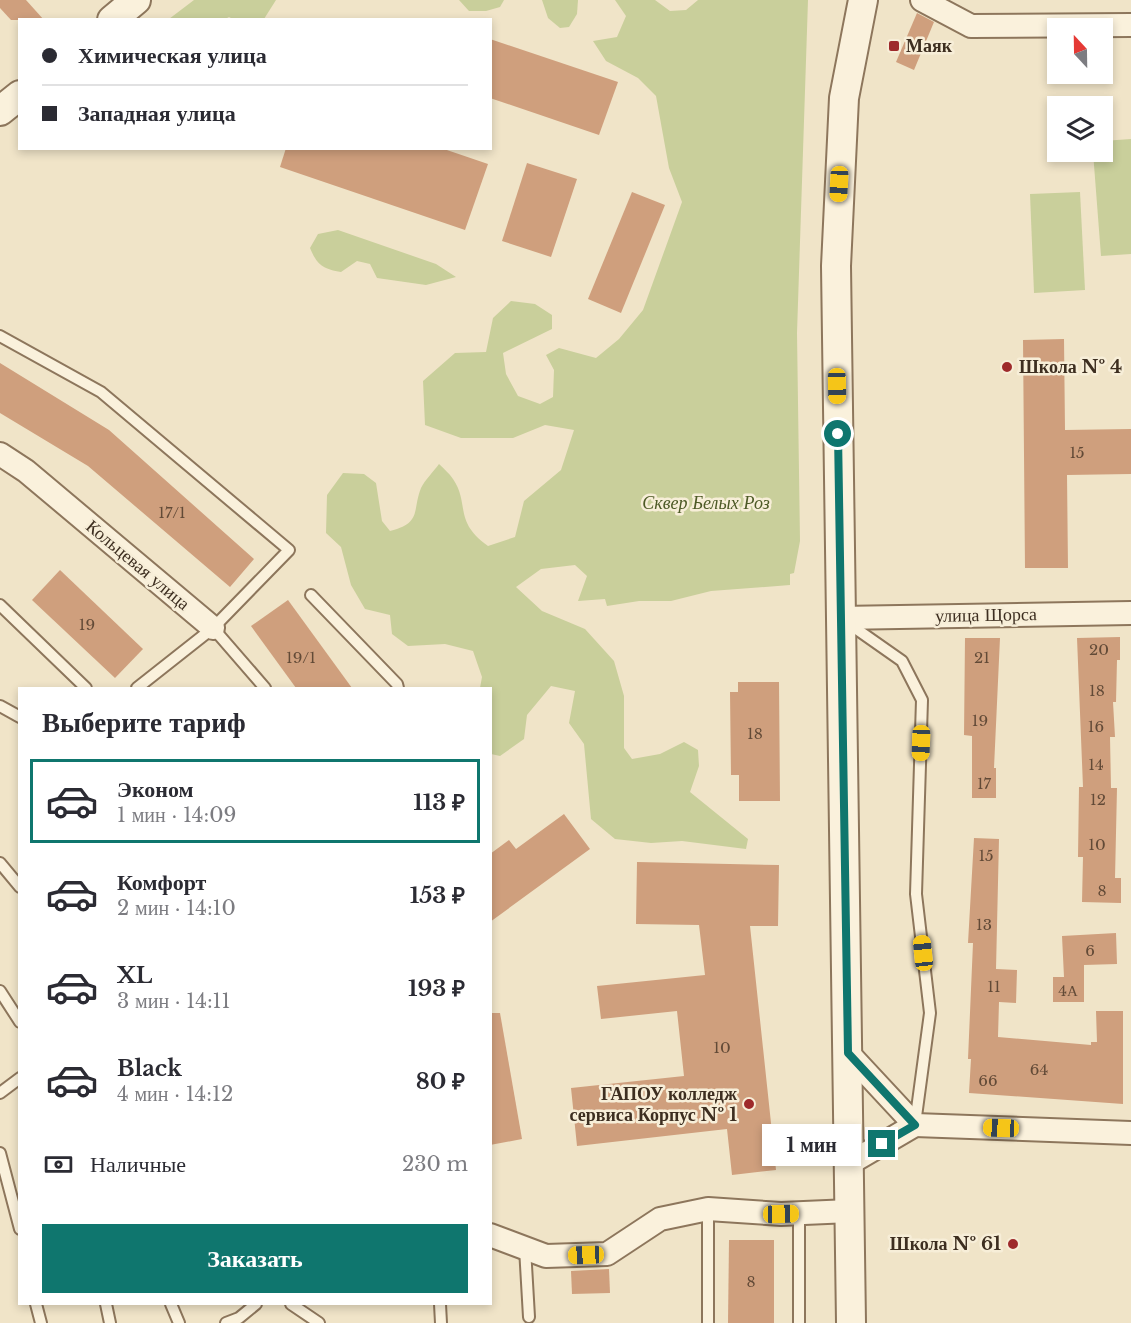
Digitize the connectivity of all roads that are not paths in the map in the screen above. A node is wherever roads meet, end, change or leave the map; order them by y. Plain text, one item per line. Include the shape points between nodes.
1 (136, 0) edge
2 (863, 0) edge
3 (922, 0) edge
4 (114, 18) edge
5 (1131, 25) edge
6 (18, 97) edge
7 (0, 111) edge
8 (0, 336) edge
9 (0, 454) edge
10 (311, 595) dead end
11 (0, 605) edge
12 (1131, 613) edge
13 (840, 618) junction
14 (213, 628) junction
15 (85, 687) edge
16 (138, 687) edge
17 (264, 687) edge
18 (398, 687) edge
19 (0, 706) edge
20 (18, 716) edge
21 (0, 863) edge
22 (18, 886) edge
23 (0, 991) edge
24 (18, 1019) edge
25 (848, 1053) junction
26 (18, 1080) edge
27 (0, 1093) edge
28 (915, 1125) junction
29 (1131, 1133) edge
30 (0, 1153) edge
31 (850, 1162) junction
32 (708, 1209) junction
33 (850, 1211) junction
34 (799, 1213) junction
35 (18, 1221) edge
36 (492, 1236) edge
37 (525, 1248) junction
38 (36, 1305) edge
39 (106, 1305) edge
40 (171, 1305) edge
41 (255, 1305) edge
42 (292, 1305) edge
43 (440, 1305) edge
44 (529, 1317) dead end
45 (41, 1323) edge
46 (110, 1323) edge
47 (180, 1323) edge
48 (225, 1323) edge
49 (319, 1323) edge
50 (441, 1323) edge
51 (708, 1323) edge
52 (799, 1323) edge
53 (851, 1323) edge

1 - 4 street
2 - 13 street via 844,98 836,266
3 - 5 street via 971,26
6 - 7 street
8 - 14 lane via 101,392 289,550
9 - 14 street, Кольцевая улица via 26,471
10 - 18 lane
11 - 15 lane
12 - 13 street, улица Щорса
13 - 25 street
13 - 28 lane via 902,661 922,700 916,894 930,1013
14 - 16 lane
14 - 17 lane, Кольцевая улица
19 - 20 lane
21 - 22 lane
23 - 24 lane
25 - 28 street
25 - 31 street
26 - 27 lane
28 - 29 street
28 - 31 street
30 - 35 lane
31 - 33 street
32 - 34 street
32 - 37 street via 660,1219 607,1254 546,1256
32 - 51 lane
33 - 34 street
33 - 53 street
34 - 52 lane
36 - 37 street
37 - 44 lane
38 - 45 lane
39 - 46 lane
40 - 47 lane
41 - 48 lane
42 - 49 lane
43 - 50 lane

